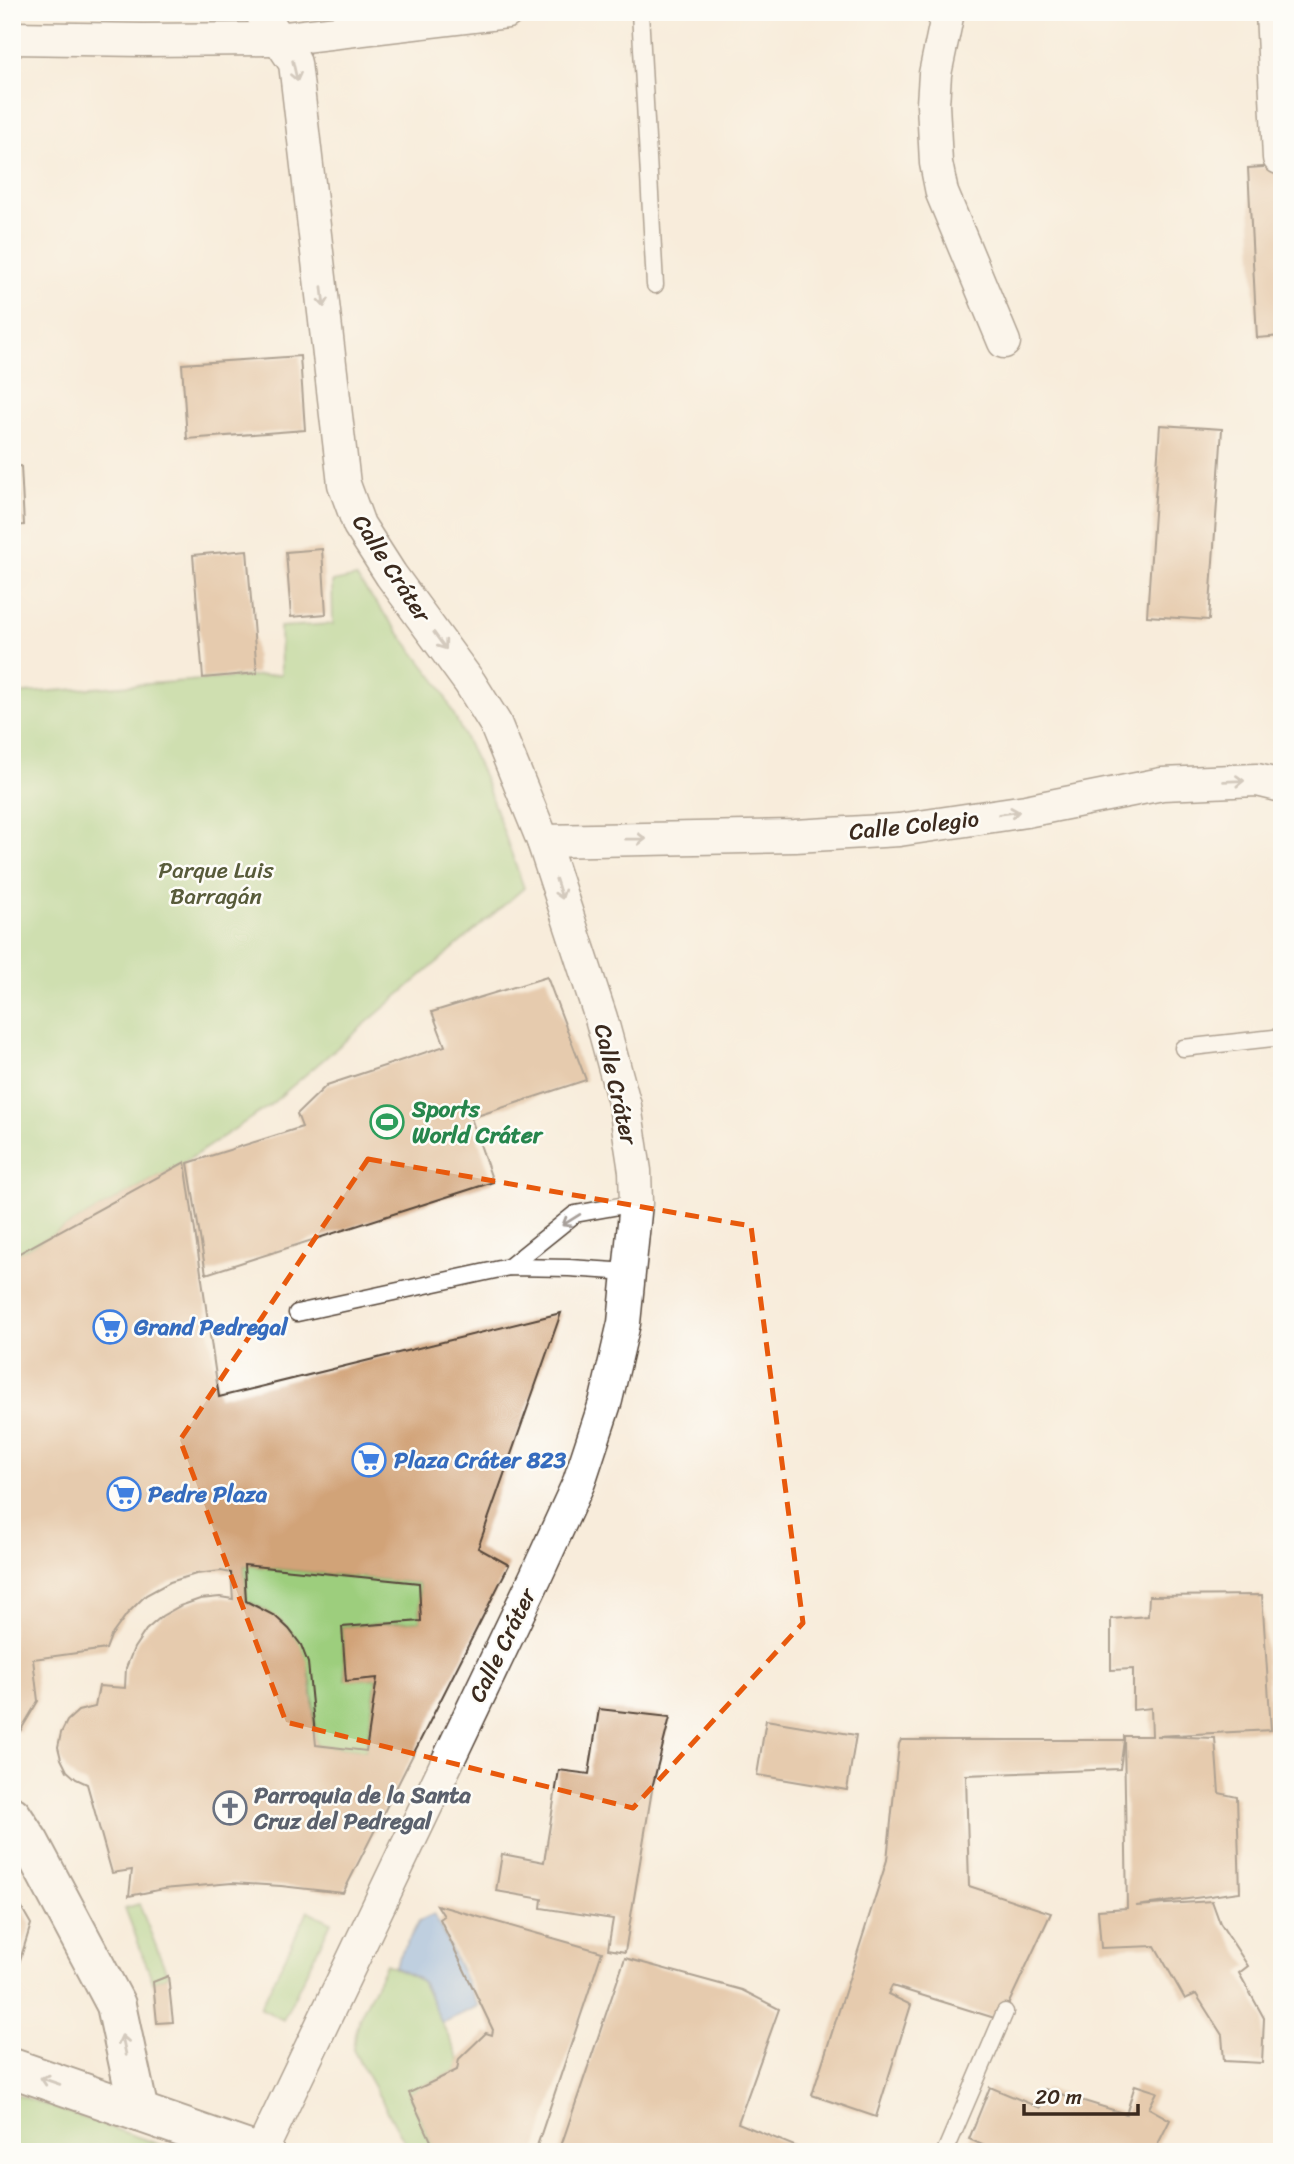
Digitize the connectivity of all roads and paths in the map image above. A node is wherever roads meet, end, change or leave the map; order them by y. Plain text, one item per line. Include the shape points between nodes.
1 (261, 12) edge
2 (507, 12) edge
3 (640, 12) edge
4 (948, 12) edge
5 (1272, 12) edge
6 (12, 37) edge
7 (278, 39) junction
8 (1279, 158) dead end
9 (655, 285) dead end
10 (1004, 342) dead end
11 (1282, 786) edge
12 (543, 841) junction
13 (1282, 1037) edge
14 (1183, 1048) dead end
15 (636, 1203) junction
16 (509, 1267) junction
17 (630, 1272) junction
18 (297, 1313) dead end
19 (12, 1816) edge
20 (1005, 2012) dead end
21 (12, 2068) edge
22 (139, 2112) junction
23 (254, 2152) edge
24 (261, 2152) edge
25 (946, 2152) edge

1 - 7 street, Calle Cráter
2 - 7 street
3 - 9 lane
4 - 10 street via 933,104 936,163 943,193
5 - 8 street
6 - 7 street
7 -> 12 street, Calle Cráter via 295,63 344,484 359,525 495,723
12 -> 11 street, Calle Colegio via 899,830 1162,784 1257,780
12 -> 15 street, Calle Cráter via 625,1106
13 - 14 lane
15 -> 16 lane via 575,1214
15 - 17 street, Calle Cráter
16 - 17 lane
16 - 18 lane
17 - 24 street, Calle Cráter via 624,1323 606,1400 579,1482
22 -> 19 street via 116,2005
20 - 25 lane
22 -> 21 street
22 - 23 street

